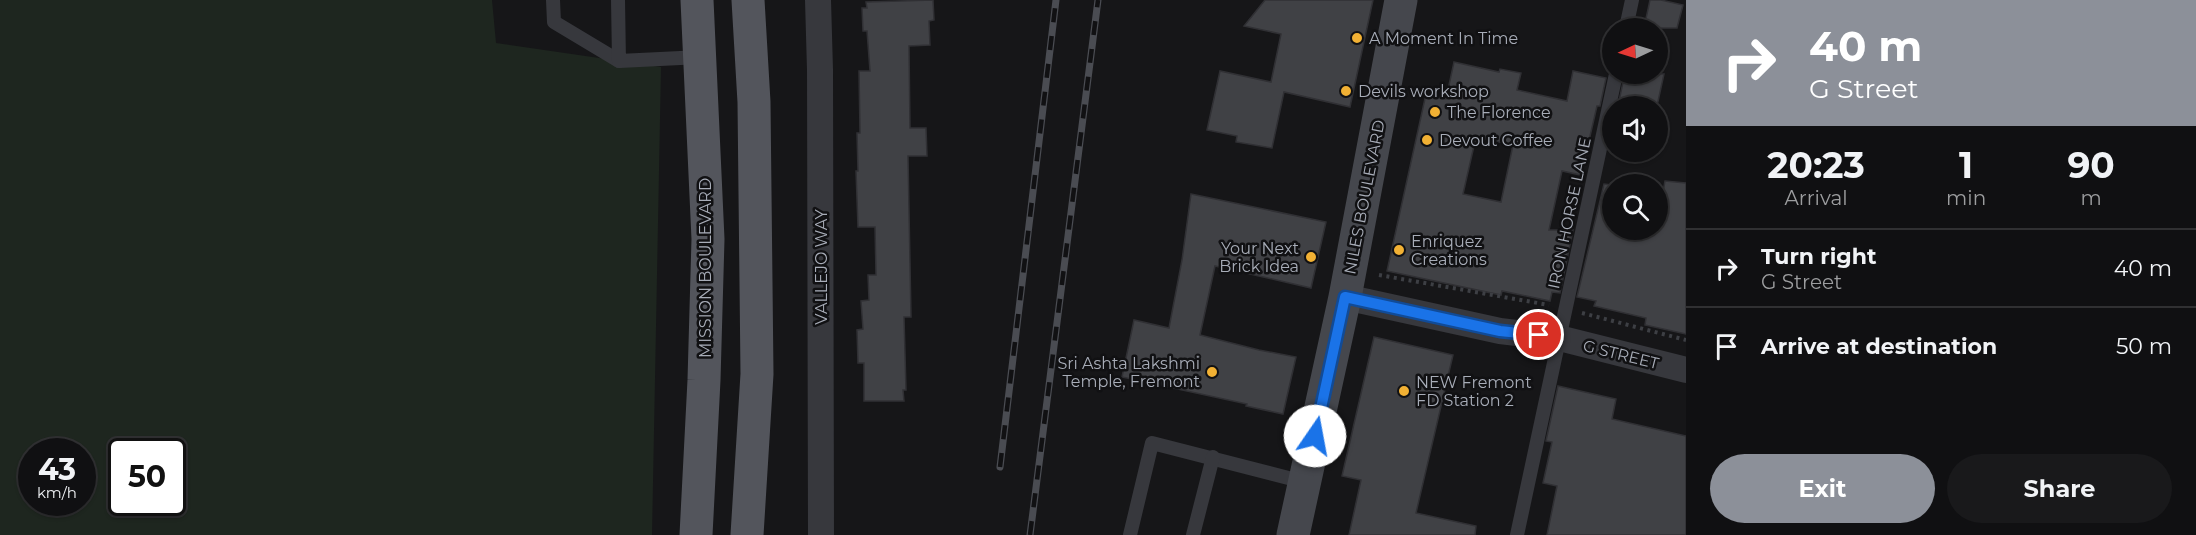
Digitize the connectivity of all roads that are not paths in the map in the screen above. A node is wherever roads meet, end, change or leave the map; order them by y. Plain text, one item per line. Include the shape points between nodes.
1 (553, 0) edge
2 (618, 0) edge
3 (698, 0) edge
4 (748, 0) edge
5 (819, 0) edge
6 (1401, 0) edge
7 (1632, 0) edge
8 (1628, 18) edge
9 (701, 57) junction
10 (619, 61) junction
11 (1614, 84) edge
12 (1345, 297) junction
13 (1559, 338) junction
14 (1686, 370) edge
15 (1213, 457) junction
16 (1304, 482) junction
17 (696, 535) edge
18 (747, 535) edge
19 (820, 535) edge
20 (1130, 535) edge
21 (1193, 535) edge
22 (1293, 535) edge
23 (1516, 535) edge

1 - 10 lane via 554,22
2 - 10 lane
3 - 9 main road, MISSION BOULEVARD
4 - 18 main road via 754,102 757,374
5 - 19 street, VALLEJO WAY
6 - 12 main road, NILES BOULEVARD
7 - 8 lane
9 - 10 lane
9 - 17 main road, MISSION BOULEVARD via 708,239
11 - 13 lane, IRON HORSE LANE
12 - 13 street, G STREET via 1500,331
12 - 16 main road, NILES BOULEVARD
13 - 14 street, G STREET
13 - 23 lane, IRON HORSE LANE
15 - 16 lane
15 - 20 lane via 1152,443
15 - 21 lane
16 - 22 main road, NILES BOULEVARD

